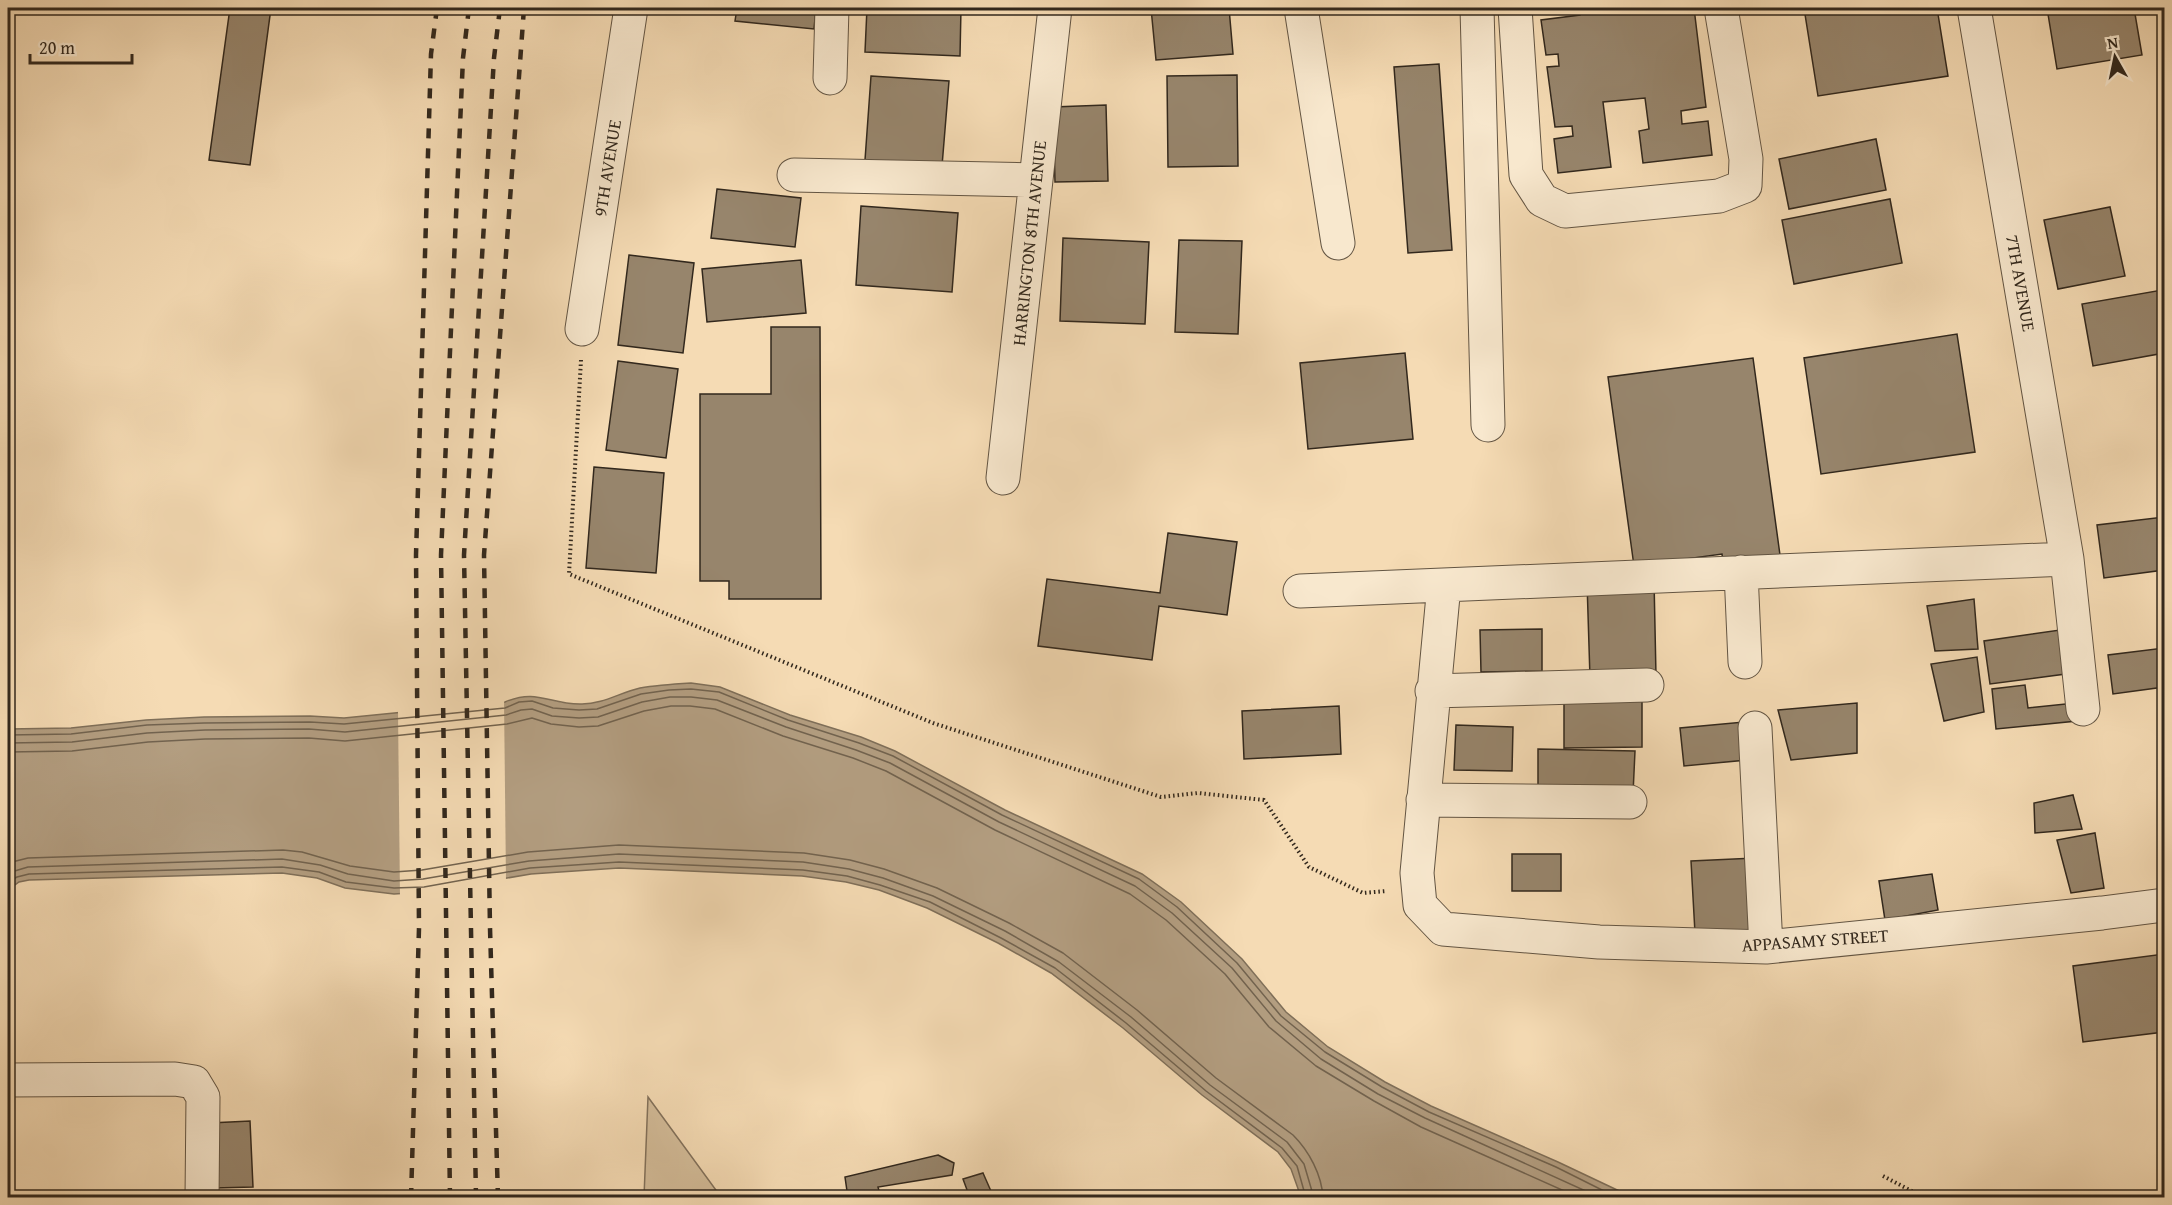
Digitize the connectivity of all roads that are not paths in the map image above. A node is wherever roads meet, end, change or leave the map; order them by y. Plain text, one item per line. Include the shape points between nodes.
1 (631, 8) edge
2 (832, 8) edge
3 (1055, 8) edge
4 (1301, 8) edge
5 (1477, 8) edge
6 (1515, 8) edge
7 (1721, 8) edge
8 (1974, 8) edge
9 (830, 78) dead end
10 (794, 175) dead end
11 (1036, 180) junction
12 (1338, 243) dead end
13 (582, 329) road end
14 (1488, 425) dead end
15 (1003, 478) dead end
16 (2067, 558) junction
17 (1741, 572) junction
18 (1444, 585) junction
19 (1300, 591) dead end
20 (1745, 662) dead end
21 (1647, 685) dead end
22 (1432, 691) junction
23 (2083, 709) dead end
24 (1755, 728) dead end
25 (1423, 800) junction
26 (1630, 802) dead end
27 (2164, 905) edge
28 (1766, 947) junction
29 (8, 1080) edge
30 (202, 1197) edge

1 - 13 street, 9TH AVENUE
2 - 9 street
3 - 11 street, HARRINGTON 8TH AVENUE
4 - 12 street
5 - 14 street
6 - 7 street via 1526,176 1542,200 1564,211 1719,196 1745,186 1746,159
8 - 16 street, 7TH AVENUE
10 - 11 street
11 - 15 street, HARRINGTON 8TH AVENUE
16 - 17 street
16 - 23 street, 7TH AVENUE
17 - 18 street
17 - 20 street
18 - 19 street
18 - 22 street
21 - 22 street
22 - 25 street
24 - 28 street
25 - 26 street
25 - 28 street, APPASAMY STREET via 1417,873 1420,905 1443,929 1599,942
27 - 28 street, APPASAMY STREET
29 - 30 street via 194,1082 203,1097

